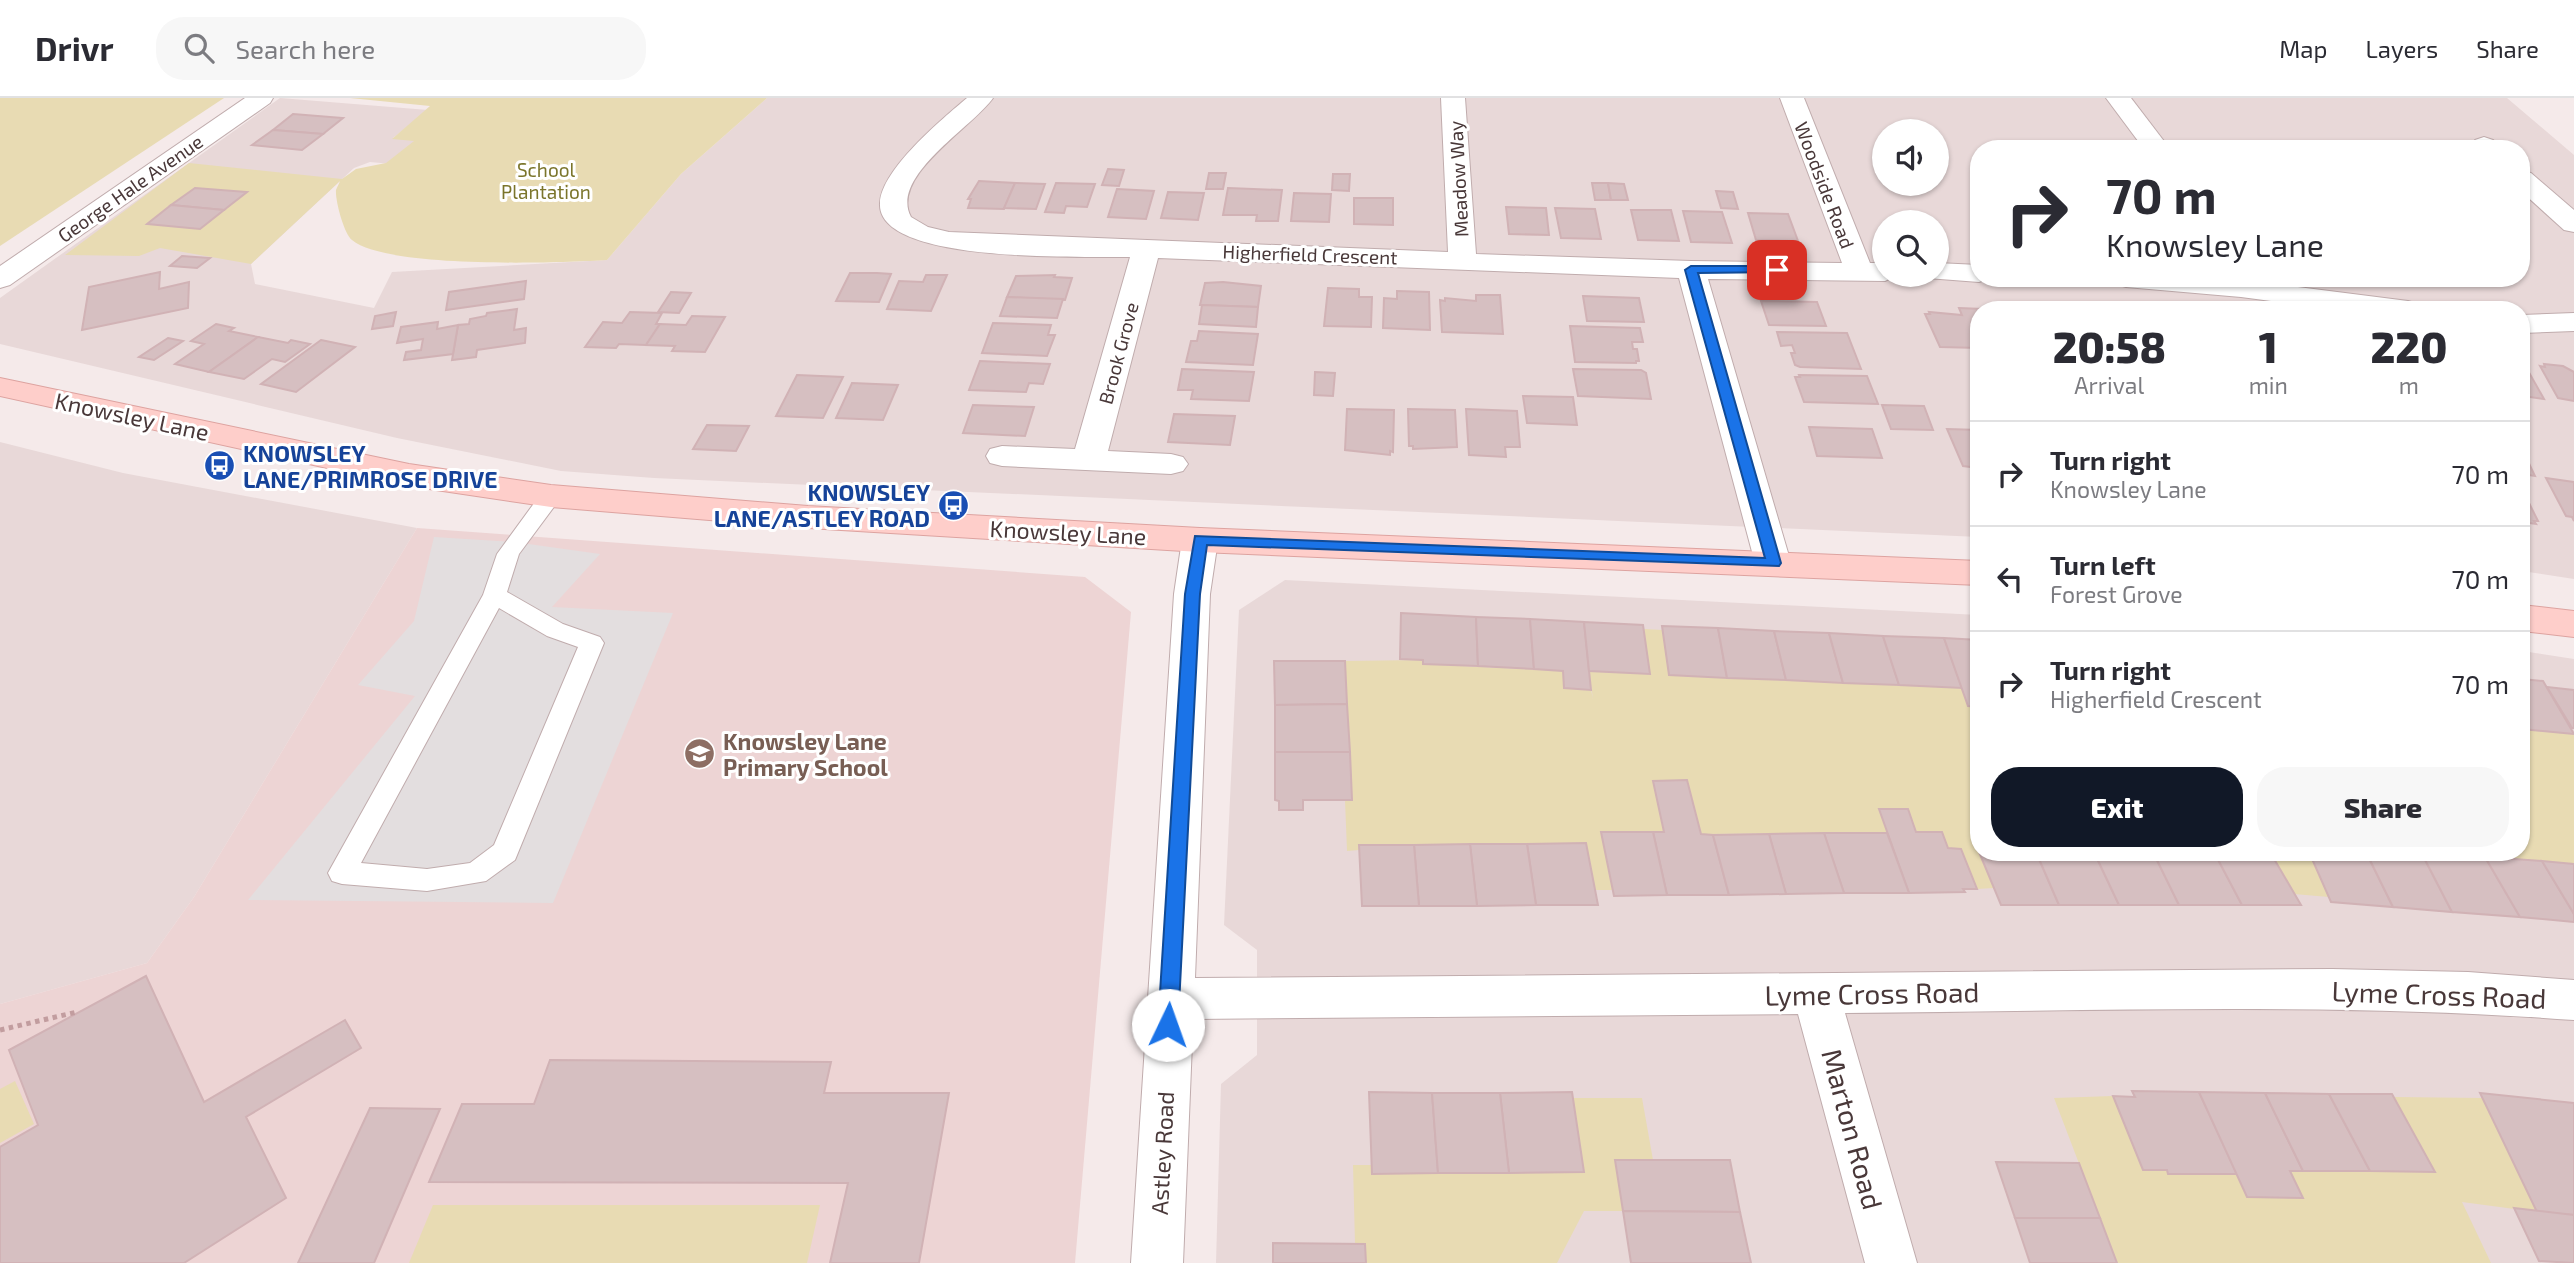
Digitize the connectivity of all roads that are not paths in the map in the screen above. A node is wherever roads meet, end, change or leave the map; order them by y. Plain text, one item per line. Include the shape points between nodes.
1 (261, 98) edge
2 (981, 98) edge
3 (1453, 98) edge
4 (1792, 98) edge
5 (2118, 98) edge
6 (2150, 140) edge
7 (2530, 181) edge
8 (2562, 183) dead end
9 (2530, 186) edge
10 (2574, 225) edge
11 (1147, 247) junction
12 (1462, 261) junction
13 (1691, 270) junction
14 (1872, 271) edge
15 (1949, 272) edge
16 (1970, 273) edge
17 (0, 279) edge
18 (2265, 287) edge
19 (2351, 301) edge
20 (2574, 322) edge
21 (2530, 324) edge
22 (0, 387) edge
23 (1002, 456) dead end
24 (1089, 459) junction
25 (1171, 464) dead end
26 (551, 496) junction
27 (1200, 540) junction
28 (1773, 563) junction
29 (1970, 573) edge
30 (495, 595) junction
31 (2530, 619) edge
32 (2574, 624) edge
33 (1816, 994) junction
34 (1169, 999) junction
35 (2574, 1000) edge
36 (1157, 1263) edge
37 (1891, 1263) edge

1 - 17 street, George Hale Avenue
2 - 11 street, Higherfield Crescent via 906,173 893,207 901,224 929,236 967,243
3 - 12 street, Meadow Way
4 - 14 street, Woodside Road
5 - 6 street
7 - 8 street
9 - 10 street
11 - 12 street, Higherfield Crescent
11 - 24 street, Brook Grove
12 - 13 street, Higherfield Crescent
13 - 14 street, Higherfield Crescent
13 - 28 street
15 - 16 street
18 - 19 street
20 - 21 street
22 - 26 main road, Knowsley Lane via 396,472
23 - 24 street
24 - 25 street
26 - 27 main road, Knowsley Lane via 808,517
26 - 30 lane via 517,537 497,575
27 - 28 main road, Knowsley Lane
27 - 34 street, Astley Road via 1192,594
28 - 29 main road, Knowsley Lane
30 - 30 lane via 555,630 592,643 505,852 476,873 427,880 342,873
31 - 32 main road
33 - 34 street, Lyme Cross Road
33 - 35 street, Lyme Cross Road via 2332,989
33 - 37 street, Marton Road
34 - 36 street, Astley Road

